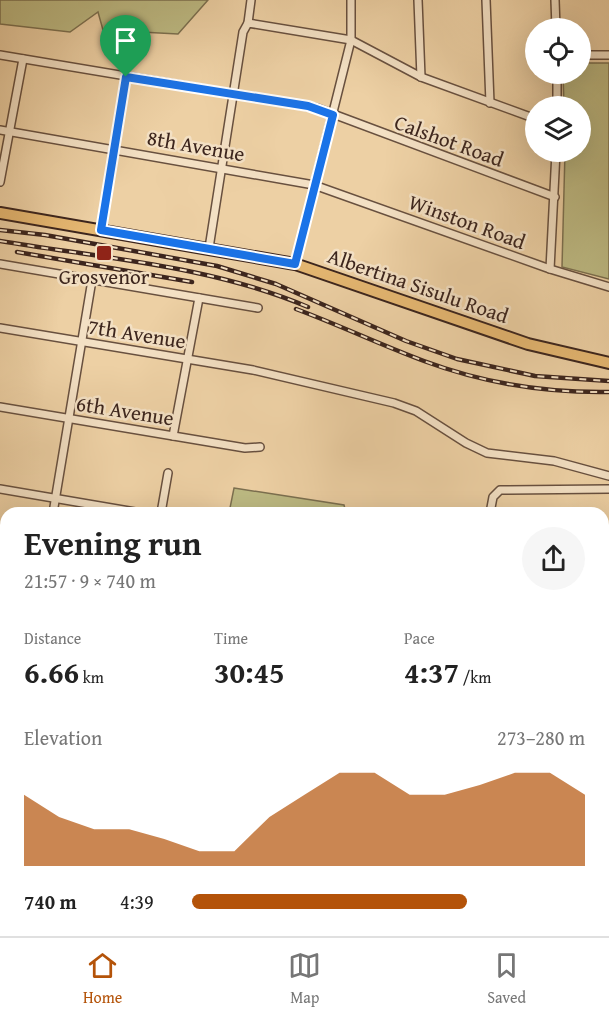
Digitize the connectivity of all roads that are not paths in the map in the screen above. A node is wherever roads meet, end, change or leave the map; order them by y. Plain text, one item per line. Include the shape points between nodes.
1 (251, 0) edge
2 (351, 0) edge
3 (418, 0) edge
4 (486, 0) edge
5 (555, 0) edge
6 (556, 18) edge
7 (248, 23) junction
8 (351, 40) junction
9 (0, 55) edge
10 (591, 55) edge
11 (609, 55) edge
12 (23, 59) junction
13 (126, 77) junction
14 (421, 77) junction
15 (232, 94) junction
16 (490, 102) junction
17 (333, 115) junction
18 (525, 115) edge
19 (0, 130) edge
20 (9, 132) junction
21 (114, 150) junction
22 (556, 162) edge
23 (220, 167) junction
24 (0, 182) edge
25 (314, 185) junction
26 (555, 197) junction
27 (0, 213) edge
28 (101, 230) junction
29 (209, 248) junction
30 (0, 264) edge
31 (295, 264) junction
32 (550, 269) junction
33 (92, 280) junction
34 (609, 287) edge
35 (198, 298) junction
36 (258, 308) dead end
37 (0, 328) edge
38 (82, 341) junction
39 (188, 359) junction
40 (609, 363) edge
41 (0, 407) edge
42 (69, 419) junction
43 (173, 436) junction
44 (260, 447) dead end
45 (168, 473) dead end
46 (609, 476) edge
47 (0, 489) edge
48 (609, 489) edge
49 (56, 498) junction
50 (54, 507) edge
51 (107, 507) edge
52 (162, 507) edge
53 (491, 507) edge

1 - 7 street
2 - 8 street
3 - 14 street
4 - 16 street
5 - 6 street
7 - 8 street
7 - 15 street
8 - 14 street
8 - 17 street
9 - 12 street, Calshot Road
10 - 11 street
12 - 13 street, Calshot Road
12 - 20 street
13 - 15 street, Calshot Road
13 - 21 street
14 - 16 street
15 - 17 street, Calshot Road via 317,108
15 - 23 street
16 - 18 street
17 - 25 street
17 - 26 street, Calshot Road
19 - 20 street, 8th Avenue
20 - 21 street, 8th Avenue
20 - 24 street
21 - 23 street, 8th Avenue
21 - 28 street
22 - 26 street
23 - 25 street, 8th Avenue
23 - 29 street
25 - 31 street
25 - 32 street, Winston Road
26 - 32 street
27 - 28 main road, Albertina Sisulu Road
28 - 29 main road, Albertina Sisulu Road
29 - 31 main road, Albertina Sisulu Road
30 - 33 street
31 - 40 main road, Albertina Sisulu Road via 528,344
32 - 34 street, Winston Road
33 - 35 street
33 - 38 street
35 - 36 street
35 - 39 street
37 - 38 street, 7th Avenue
38 - 39 street, 7th Avenue
38 - 42 street
39 - 43 street
39 - 46 street, 7th Avenue via 268,373 409,407 487,453 554,461
41 - 42 street, 6th Avenue
42 - 43 street, 6th Avenue
42 - 49 street
43 - 44 street, 6th Avenue
45 - 52 street
47 - 49 street
48 - 53 street via 504,490 494,494
49 - 50 street
49 - 51 street

